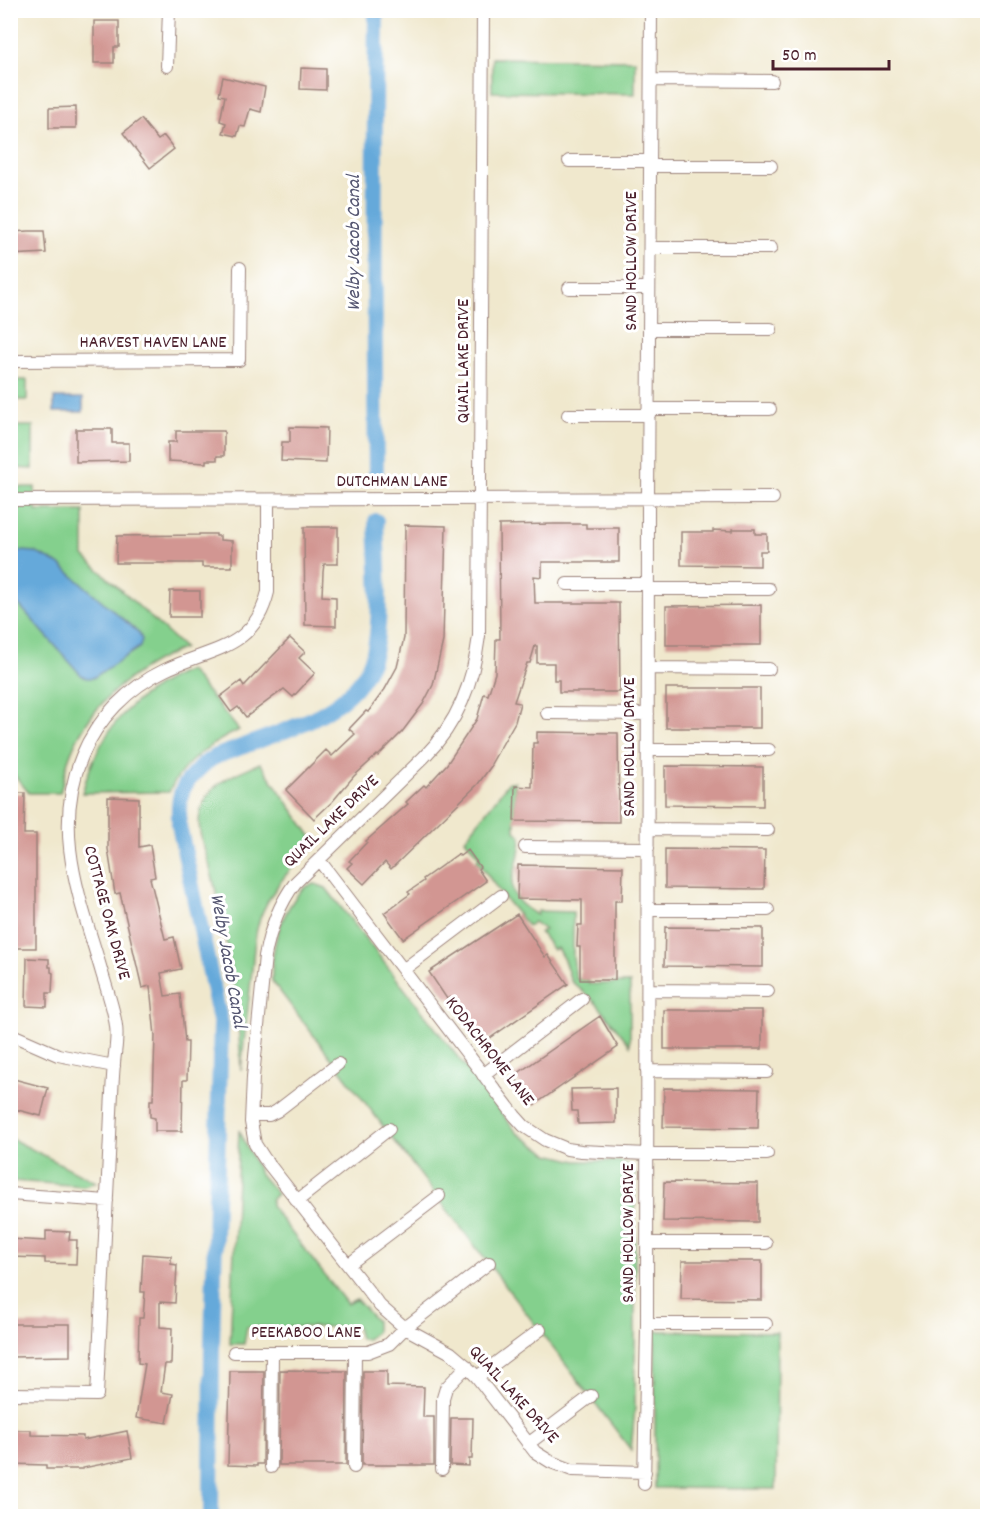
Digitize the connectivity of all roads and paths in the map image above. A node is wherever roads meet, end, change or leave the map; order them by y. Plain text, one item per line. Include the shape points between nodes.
1 (169, 10) edge
2 (483, 10) edge
3 (651, 10) edge
4 (167, 66) dead end
5 (651, 81) junction
6 (772, 81) dead end
7 (569, 161) dead end
8 (650, 163) junction
9 (771, 166) dead end
10 (650, 248) junction
11 (771, 248) dead end
12 (240, 268) dead end
13 (569, 288) dead end
14 (649, 288) junction
15 (649, 329) junction
16 (771, 329) dead end
17 (10, 361) edge
18 (770, 409) dead end
19 (649, 412) junction
20 (568, 415) dead end
21 (773, 498) dead end
22 (648, 499) junction
23 (10, 500) edge
24 (481, 500) junction
25 (268, 501) junction
26 (567, 584) dead end
27 (648, 586) junction
28 (769, 589) dead end
29 (648, 668) junction
30 (769, 669) dead end
31 (547, 713) dead end
32 (648, 714) junction
33 (648, 750) junction
34 (769, 750) dead end
35 (648, 829) junction
36 (768, 830) dead end
37 (525, 847) dead end
38 (648, 848) junction
39 (319, 860) junction
40 (501, 896) dead end
41 (648, 909) junction
42 (768, 910) dead end
43 (403, 970) junction
44 (648, 990) junction
45 (768, 991) dead end
46 (582, 999) dead end
47 (10, 1034) edge
48 (338, 1064) dead end
49 (114, 1066) junction
50 (647, 1071) junction
51 (767, 1072) dead end
52 (483, 1075) junction
53 (252, 1115) junction
54 (389, 1129) dead end
55 (647, 1154) junction
56 (767, 1154) dead end
57 (10, 1194) edge
58 (439, 1196) dead end
59 (107, 1201) junction
60 (297, 1201) junction
61 (647, 1242) junction
62 (766, 1243) dead end
63 (489, 1263) dead end
64 (348, 1265) junction
65 (647, 1324) junction
66 (766, 1324) dead end
67 (405, 1328) junction
68 (540, 1330) dead end
69 (234, 1352) dead end
70 (272, 1352) junction
71 (355, 1352) junction
72 (466, 1366) junction
73 (477, 1377) junction
74 (10, 1394) edge
75 (591, 1396) dead end
76 (528, 1444) junction
77 (271, 1467) dead end
78 (354, 1467) dead end
79 (442, 1468) dead end
80 (644, 1478) joint

1 - 4 street
2 - 24 street, QUAIL LAKE DRIVE
3 - 5 street, SAND HOLLOW DRIVE
5 - 6 street
5 - 8 street, SAND HOLLOW DRIVE
7 - 8 street
8 - 9 street
8 - 10 street, SAND HOLLOW DRIVE
10 - 11 street
10 - 14 street, SAND HOLLOW DRIVE
12 - 17 street, HARVEST HAVEN LANE via 239,360
13 - 14 street
14 - 15 street, SAND HOLLOW DRIVE
15 - 16 street
15 - 19 street, SAND HOLLOW DRIVE
18 - 19 street
19 - 20 street
19 - 22 street, SAND HOLLOW DRIVE
21 - 22 street, DUTCHMAN LANE
22 - 24 street, DUTCHMAN LANE
22 - 27 street, SAND HOLLOW DRIVE
23 - 25 street, DUTCHMAN LANE
24 - 25 street, DUTCHMAN LANE
24 - 39 street, QUAIL LAKE DRIVE via 479,636 473,673 461,706 435,747
25 - 49 street, COTTAGE OAK DRIVE via 268,592 258,621 244,636 224,648 164,670 113,707 82,756 73,785 69,846 117,1027
26 - 27 street
27 - 28 street
27 - 29 street, SAND HOLLOW DRIVE
29 - 30 street
29 - 32 street, SAND HOLLOW DRIVE
31 - 32 street
32 - 33 street, SAND HOLLOW DRIVE
33 - 34 street
33 - 35 street, SAND HOLLOW DRIVE
35 - 36 street
35 - 38 street, SAND HOLLOW DRIVE
37 - 38 street
38 - 41 street, SAND HOLLOW DRIVE
39 - 43 street, KODACHROME LANE
39 - 53 street, QUAIL LAKE DRIVE via 286,895 268,938
40 - 43 street
41 - 42 street
41 - 44 street, SAND HOLLOW DRIVE
43 - 52 street, KODACHROME LANE
44 - 45 street
44 - 50 street, SAND HOLLOW DRIVE
46 - 52 street
47 - 49 street via 58,1055
48 - 53 street via 277,1111
49 - 59 street, COTTAGE OAK DRIVE
50 - 51 street
50 - 55 street, SAND HOLLOW DRIVE
52 - 55 street, KODACHROME LANE via 515,1116 545,1140 581,1151
53 - 60 street, QUAIL LAKE DRIVE via 255,1144
54 - 60 street
55 - 56 street, KODACHROME LANE
55 - 61 street, SAND HOLLOW DRIVE
57 - 59 street
58 - 64 street
59 - 74 street, COTTAGE OAK DRIVE via 97,1395
60 - 64 street, QUAIL LAKE DRIVE
61 - 62 street
61 - 65 street, SAND HOLLOW DRIVE
63 - 67 street, PEEKABOO LANE
64 - 67 street, QUAIL LAKE DRIVE via 380,1306
65 - 66 street
65 - 80 street, SAND HOLLOW DRIVE
67 - 71 street, PEEKABOO LANE via 382,1347
67 - 72 street, QUAIL LAKE DRIVE via 451,1353
68 - 73 street
69 - 70 street, PEEKABOO LANE
70 - 71 street, PEEKABOO LANE
70 - 77 street
71 - 78 street
72 - 73 street, QUAIL LAKE DRIVE
72 - 79 street via 442,1398
73 - 76 street, QUAIL LAKE DRIVE
75 - 76 street
76 - 80 street, QUAIL LAKE DRIVE via 542,1457 572,1470

